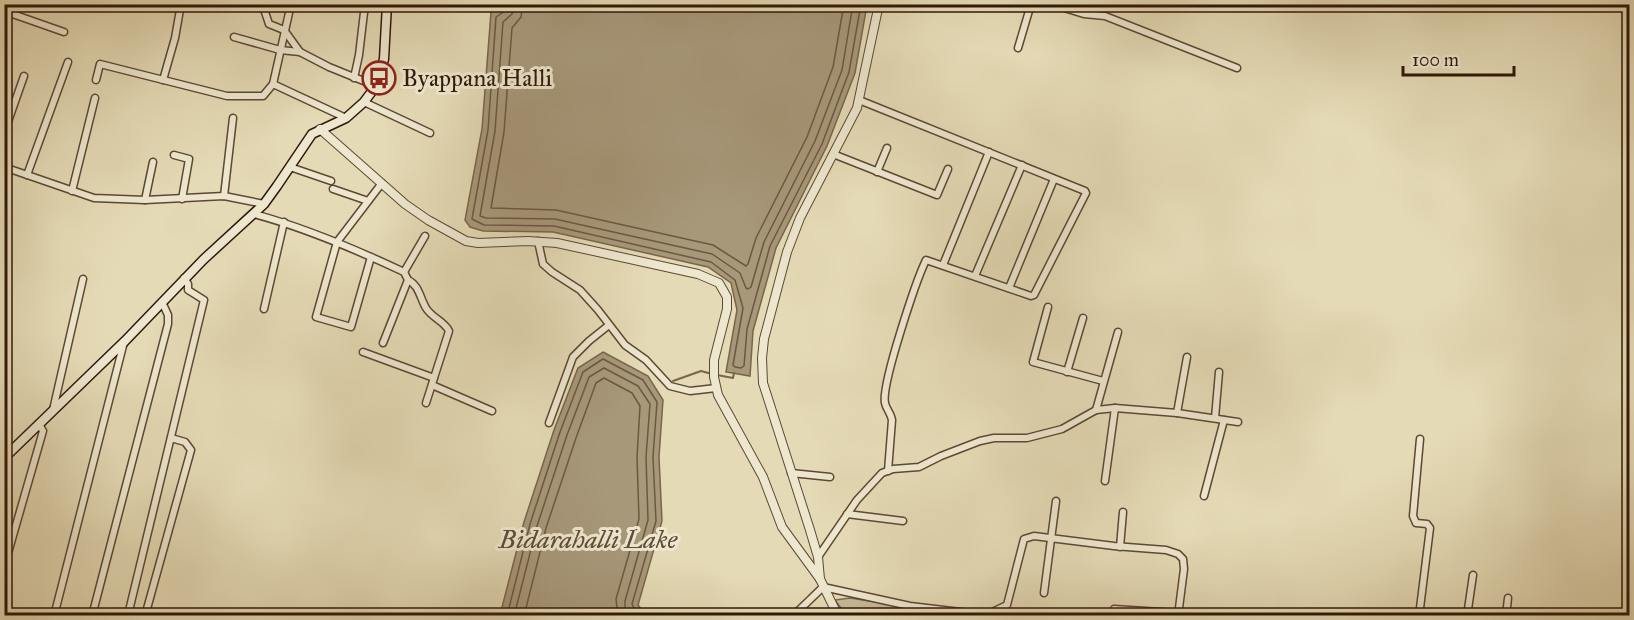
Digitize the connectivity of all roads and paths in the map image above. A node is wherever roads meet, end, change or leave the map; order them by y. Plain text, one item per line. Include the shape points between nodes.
1 (181, 4) edge
2 (291, 4) edge
3 (365, 4) edge
4 (387, 4) edge
5 (879, 4) edge
6 (1031, 4) edge
7 (1051, 4) edge
8 (252, 5) edge
9 (4, 11) edge
10 (284, 30) junction
11 (64, 32) dead end
12 (234, 37) dead end
13 (1018, 48) dead end
14 (280, 50) junction
15 (300, 52) junction
16 (68, 62) dead end
17 (1237, 68) dead end
18 (24, 75) dead end
19 (354, 78) junction
20 (96, 80) dead end
21 (163, 80) junction
22 (273, 84) junction
23 (376, 86) junction
24 (95, 98) dead end
25 (859, 99) junction
26 (364, 102) junction
27 (233, 118) dead end
28 (346, 118) junction
29 (320, 129) junction
30 (4, 133) edge
31 (430, 133) dead end
32 (887, 148) dead end
33 (989, 152) junction
34 (833, 154) junction
35 (174, 155) dead end
36 (153, 162) dead end
37 (1022, 165) junction
38 (4, 167) edge
39 (290, 167) junction
40 (948, 168) dead end
41 (877, 172) junction
42 (27, 175) junction
43 (1054, 179) junction
44 (330, 182) dead end
45 (382, 183) junction
46 (333, 189) dead end
47 (72, 191) junction
48 (224, 196) junction
49 (182, 199) junction
50 (146, 200) junction
51 (368, 201) junction
52 (264, 204) junction
53 (254, 214) junction
54 (284, 222) junction
55 (425, 236) dead end
56 (538, 241) junction
57 (338, 242) junction
58 (371, 256) junction
59 (943, 265) junction
60 (404, 272) junction
61 (975, 276) junction
62 (184, 278) junction
63 (83, 279) dead end
64 (408, 280) junction
65 (1010, 288) junction
66 (162, 302) junction
67 (1048, 307) dead end
68 (264, 309) dead end
69 (1083, 318) dead end
70 (609, 325) junction
71 (1118, 332) dead end
72 (125, 341) junction
73 (383, 343) dead end
74 (363, 352) dead end
75 (1187, 357) dead end
76 (1067, 372) junction
77 (1219, 372) dead end
78 (434, 378) junction
79 (1103, 381) junction
80 (432, 385) junction
81 (716, 388) junction
82 (426, 403) dead end
83 (1115, 408) junction
84 (53, 410) junction
85 (1096, 410) junction
86 (492, 411) dead end
87 (1177, 413) junction
88 (1215, 418) junction
89 (1224, 420) junction
90 (1238, 422) dead end
91 (39, 423) junction
92 (549, 423) dead end
93 (171, 438) junction
94 (1420, 439) dead end
95 (4, 458) edge
96 (888, 471) junction
97 (791, 473) junction
98 (830, 477) dead end
99 (1106, 481) dead end
100 (1204, 495) dead end
101 (1056, 501) dead end
102 (1124, 512) dead end
103 (847, 514) junction
104 (903, 521) dead end
105 (1051, 538) junction
106 (1120, 547) junction
107 (818, 557) junction
108 (4, 567) edge
109 (1473, 575) dead end
110 (822, 583) junction
111 (1044, 593) dead end
112 (1508, 598) dead end
113 (1114, 609) dead end
114 (1178, 614) edge
115 (54, 615) edge
116 (92, 615) edge
117 (128, 615) edge
118 (144, 615) edge
119 (793, 615) edge
120 (838, 615) edge
121 (1419, 615) edge
122 (1467, 615) edge
123 (1506, 615) edge

1 - 21 street
2 - 10 street
3 - 19 street
4 - 23 main road via 385,53
5 - 25 street
6 - 13 street
7 - 17 street via 1105,16
8 - 10 street via 264,9 269,24
9 - 11 street
10 - 14 street
10 - 15 street
12 - 14 street
14 - 15 street
14 - 22 street
15 - 19 street
16 - 42 street
18 - 30 street
19 - 23 street
20 - 21 street via 100,64
21 - 22 street via 232,97 263,96
22 - 28 street
23 - 26 main road
24 - 47 street
25 - 33 street
25 - 34 street
26 - 28 main road
26 - 31 street
27 - 48 street
28 - 29 main road
29 - 39 main road via 308,138
29 - 45 street
32 - 41 street
33 - 37 street
33 - 59 street
34 - 41 street
34 - 97 street via 787,252 762,348 761,375
35 - 49 street via 189,159
36 - 50 street
37 - 43 street
37 - 61 street
38 - 42 street
39 - 44 street
39 - 52 main road
40 - 41 street via 937,195
42 - 47 street
43 - 65 street
43 - 65 street via 1086,193 1035,293 1030,296
45 - 51 street
45 - 56 street via 416,212 466,241
46 - 51 street
47 - 50 street via 94,198
48 - 49 street
48 - 52 street
49 - 50 street
51 - 57 street
52 - 53 main road
53 - 54 street
53 - 62 main road
54 - 57 street
54 - 68 street
55 - 60 street
56 - 70 street via 543,264 580,290
56 - 81 street via 699,274 716,281 726,292 728,303 714,360
57 - 58 street
57 - 58 street via 316,317 351,327
58 - 60 street
59 - 61 street
59 - 96 street via 924,262 888,372 885,403 892,420
60 - 64 street
61 - 65 street
62 - 66 main road
62 - 93 street via 188,290 204,300
63 - 84 street
64 - 73 street
64 - 78 street via 415,284 426,308 449,331
66 - 72 main road
66 - 116 street via 168,324
67 - 76 street via 1033,359 1035,364
69 - 76 street
70 - 81 street via 670,386 690,391
70 - 92 street via 573,357
71 - 79 street
72 - 84 main road
72 - 115 street
74 - 78 street
75 - 87 street
76 - 79 street
77 - 88 street
78 - 80 street
79 - 85 street
80 - 82 street
80 - 86 street
81 - 110 street via 763,477 782,527
83 - 85 street
83 - 87 street
83 - 99 street
84 - 91 main road
85 - 96 street via 1062,429 1027,438 987,439 919,467
87 - 88 street
88 - 89 street
89 - 90 street
89 - 100 street
91 - 95 main road
91 - 108 street via 43,430
93 - 117 street
93 - 118 street via 185,442 191,450
94 - 121 street via 1413,516 1416,523 1430,528
96 - 103 street
97 - 98 street
97 - 107 street
101 - 105 street
102 - 106 street
103 - 104 street
103 - 107 street
105 - 106 street
105 - 110 street via 1024,539 1006,605 989,614 910,606
105 - 111 street
106 - 114 street via 1166,550 1183,559
107 - 110 street
109 - 122 street
110 - 119 street
110 - 120 street
112 - 123 street
113 - 114 street

